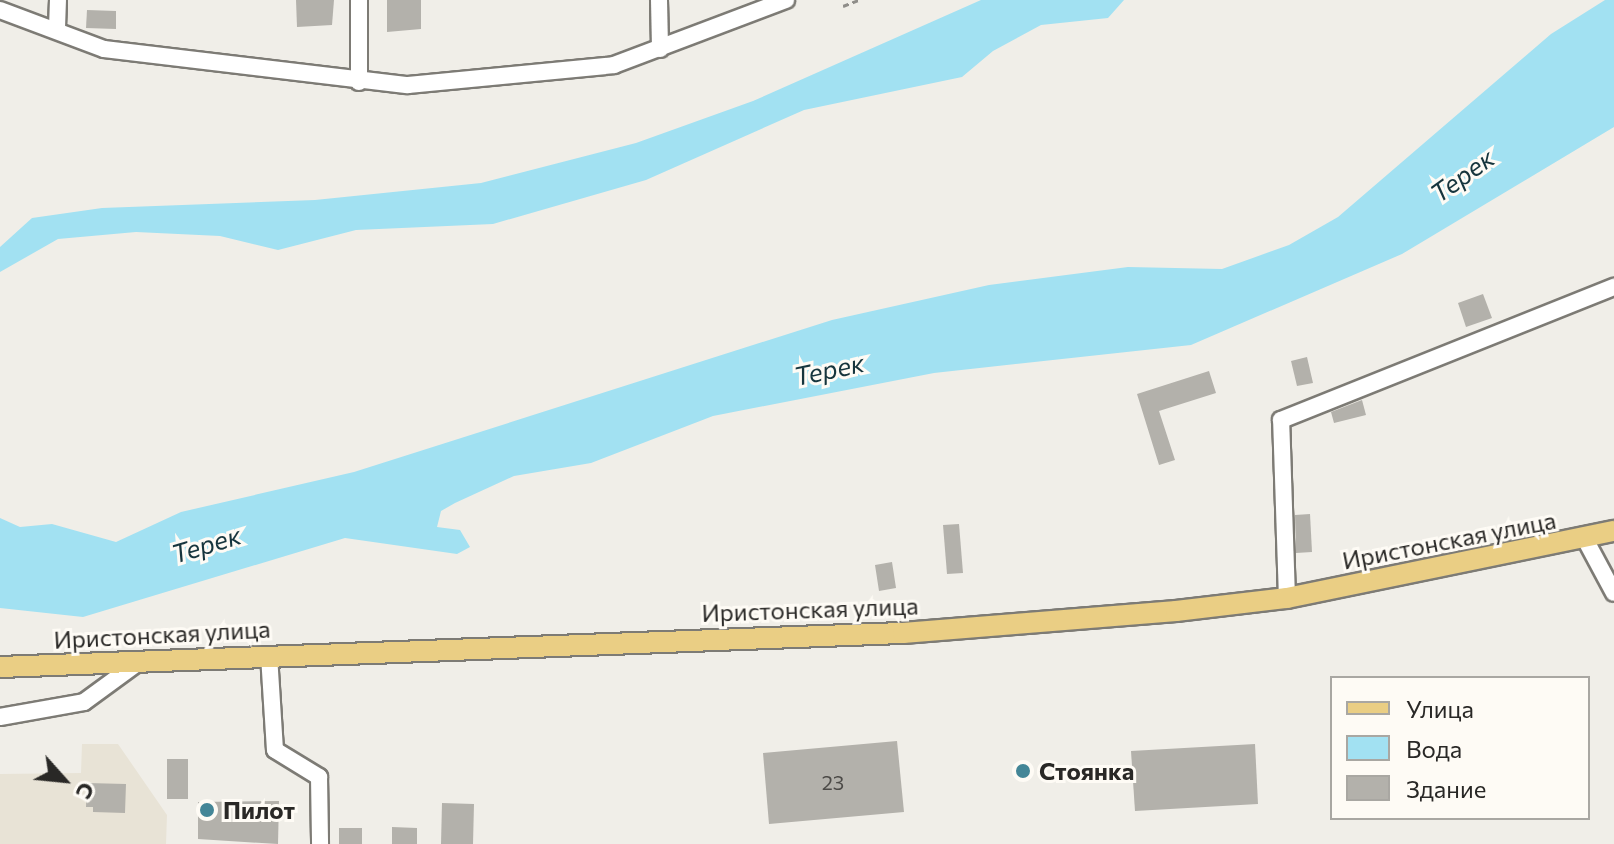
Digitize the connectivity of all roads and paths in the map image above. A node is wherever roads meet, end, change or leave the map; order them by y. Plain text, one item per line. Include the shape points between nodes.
1 (58, 0) edge
2 (359, 0) edge
3 (659, 0) edge
4 (786, 0) edge
5 (859, 0) edge
6 (843, 6) dead end
7 (0, 10) edge
8 (57, 28) junction
9 (660, 49) junction
10 (359, 82) junction
11 (1614, 287) edge
12 (1614, 531) edge
13 (1585, 539) junction
14 (1614, 593) edge
15 (1287, 598) junction
16 (269, 655) junction
17 (136, 664) junction
18 (0, 667) edge
19 (0, 717) edge
20 (320, 844) edge

1 - 8 street
2 - 10 street
3 - 9 street
4 - 9 street
5 - 6 path
7 - 8 street
8 - 10 street via 104,49 230,60 294,75
9 - 10 street via 614,65 408,85
11 - 15 street via 1281,420
12 - 13 main road, Иристонская улица
13 - 14 street
13 - 15 main road, Иристонская улица
15 - 16 main road, Иристонская улица via 903,633
16 - 17 main road, Иристонская улица
16 - 20 street via 275,750 319,777
17 - 18 main road, Иристонская улица
17 - 19 street via 84,702

